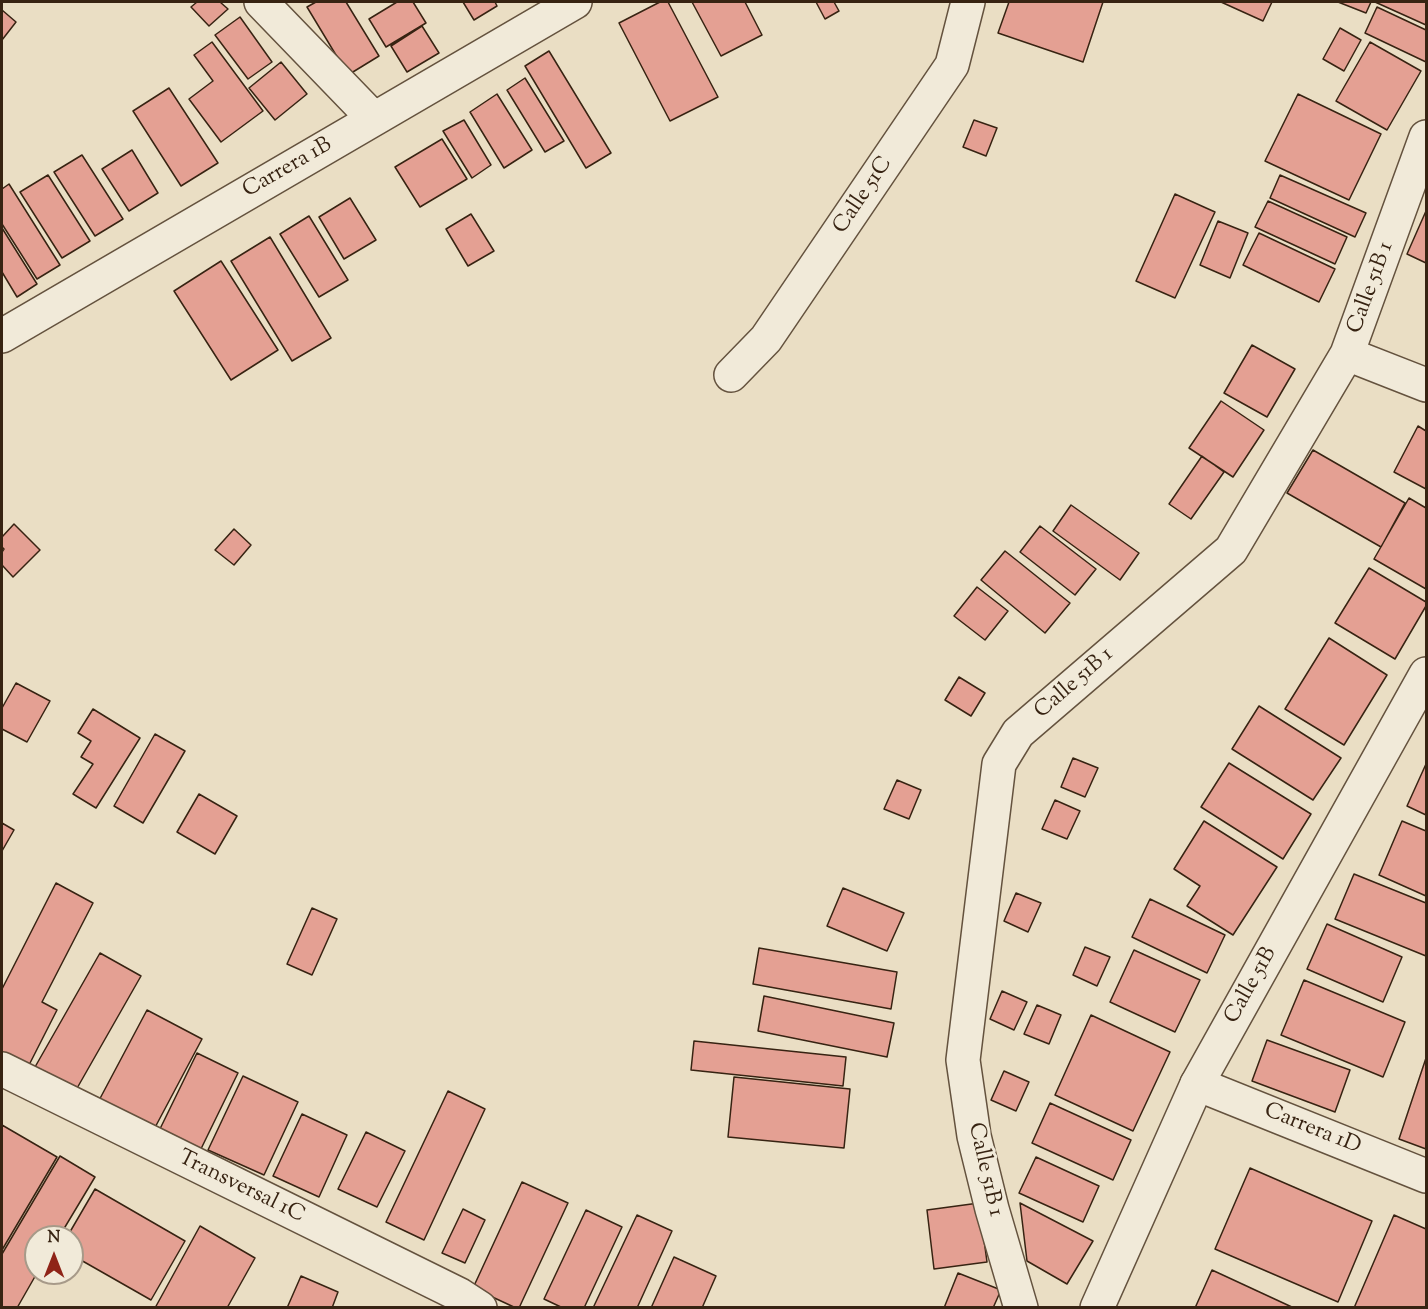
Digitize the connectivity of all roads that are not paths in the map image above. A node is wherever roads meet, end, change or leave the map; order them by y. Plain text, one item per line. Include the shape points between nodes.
1 (261, 2) edge
2 (575, 2) edge
3 (968, 2) edge
4 (374, 119) junction
5 (1426, 137) edge
6 (2, 336) edge
7 (1347, 354) junction
8 (731, 375) dead end
9 (1426, 385) edge
10 (1426, 674) edge
11 (2, 1069) edge
12 (1197, 1084) junction
13 (1426, 1176) edge
14 (464, 1303) edge
15 (1021, 1308) edge
16 (1097, 1308) edge

1 - 4 street
2 - 4 street, Carrera 1B
3 - 8 street, Calle 51C via 952,65 766,339
4 - 6 street, Carrera 1B
5 - 7 street, Calle 51B 1
7 - 9 street
7 - 15 street, Calle 51B 1 via 1231,550 1018,733 999,764 963,1060 974,1136
10 - 12 street, Calle 51B
11 - 14 street, Transversal 1C
12 - 13 street, Carrera 1D
12 - 16 street, Calle 51B

